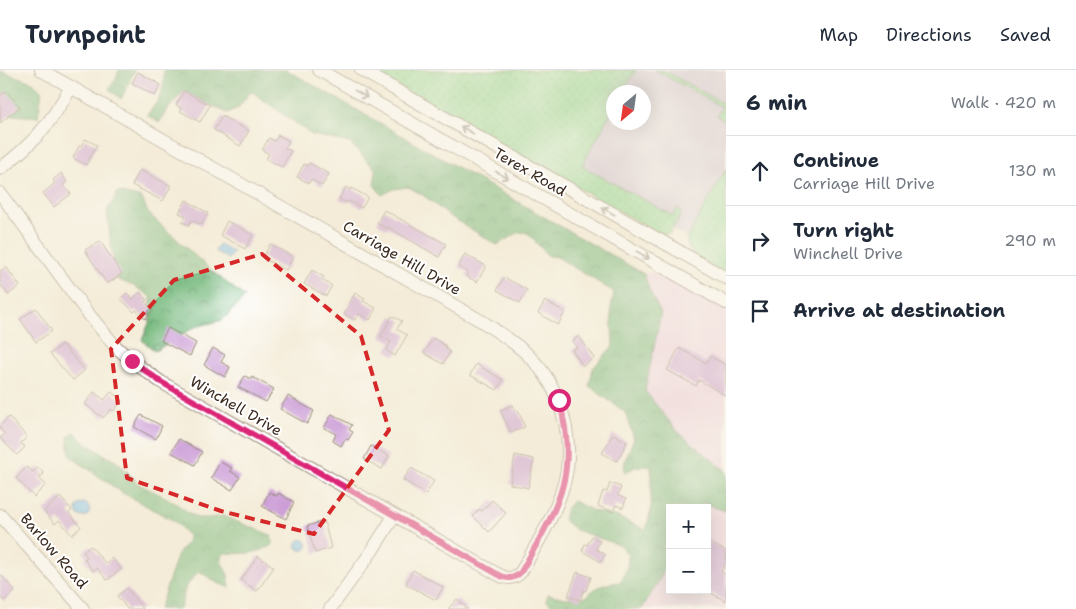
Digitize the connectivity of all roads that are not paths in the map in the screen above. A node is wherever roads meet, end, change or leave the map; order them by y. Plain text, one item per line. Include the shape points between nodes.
1 (41, 70) edge
2 (321, 70) edge
3 (361, 70) edge
4 (71, 87) junction
5 (0, 169) edge
6 (0, 193) edge
7 (676, 250) junction
8 (665, 268) junction
9 (726, 278) edge
10 (726, 303) edge
11 (0, 515) edge
12 (394, 516) junction
13 (513, 578) joint
14 (83, 609) edge
15 (330, 609) edge

1 - 4 street, Carriage Hill Drive
2 -> 8 street, Terex Road
7 -> 3 street, Terex Road
4 - 5 street via 56,114 34,141
4 - 13 street, Carriage Hill Drive via 483,322 531,357 559,400 568,461 562,490 552,514 521,572
6 - 12 street, Winchell Drive via 86,311 132,361 161,382
7 - 8 street
7 - 9 street, Terex Road
8 - 10 street, Terex Road
11 - 14 street, Barlow Road
12 - 13 street, Winchell Drive via 504,578
12 - 15 street

